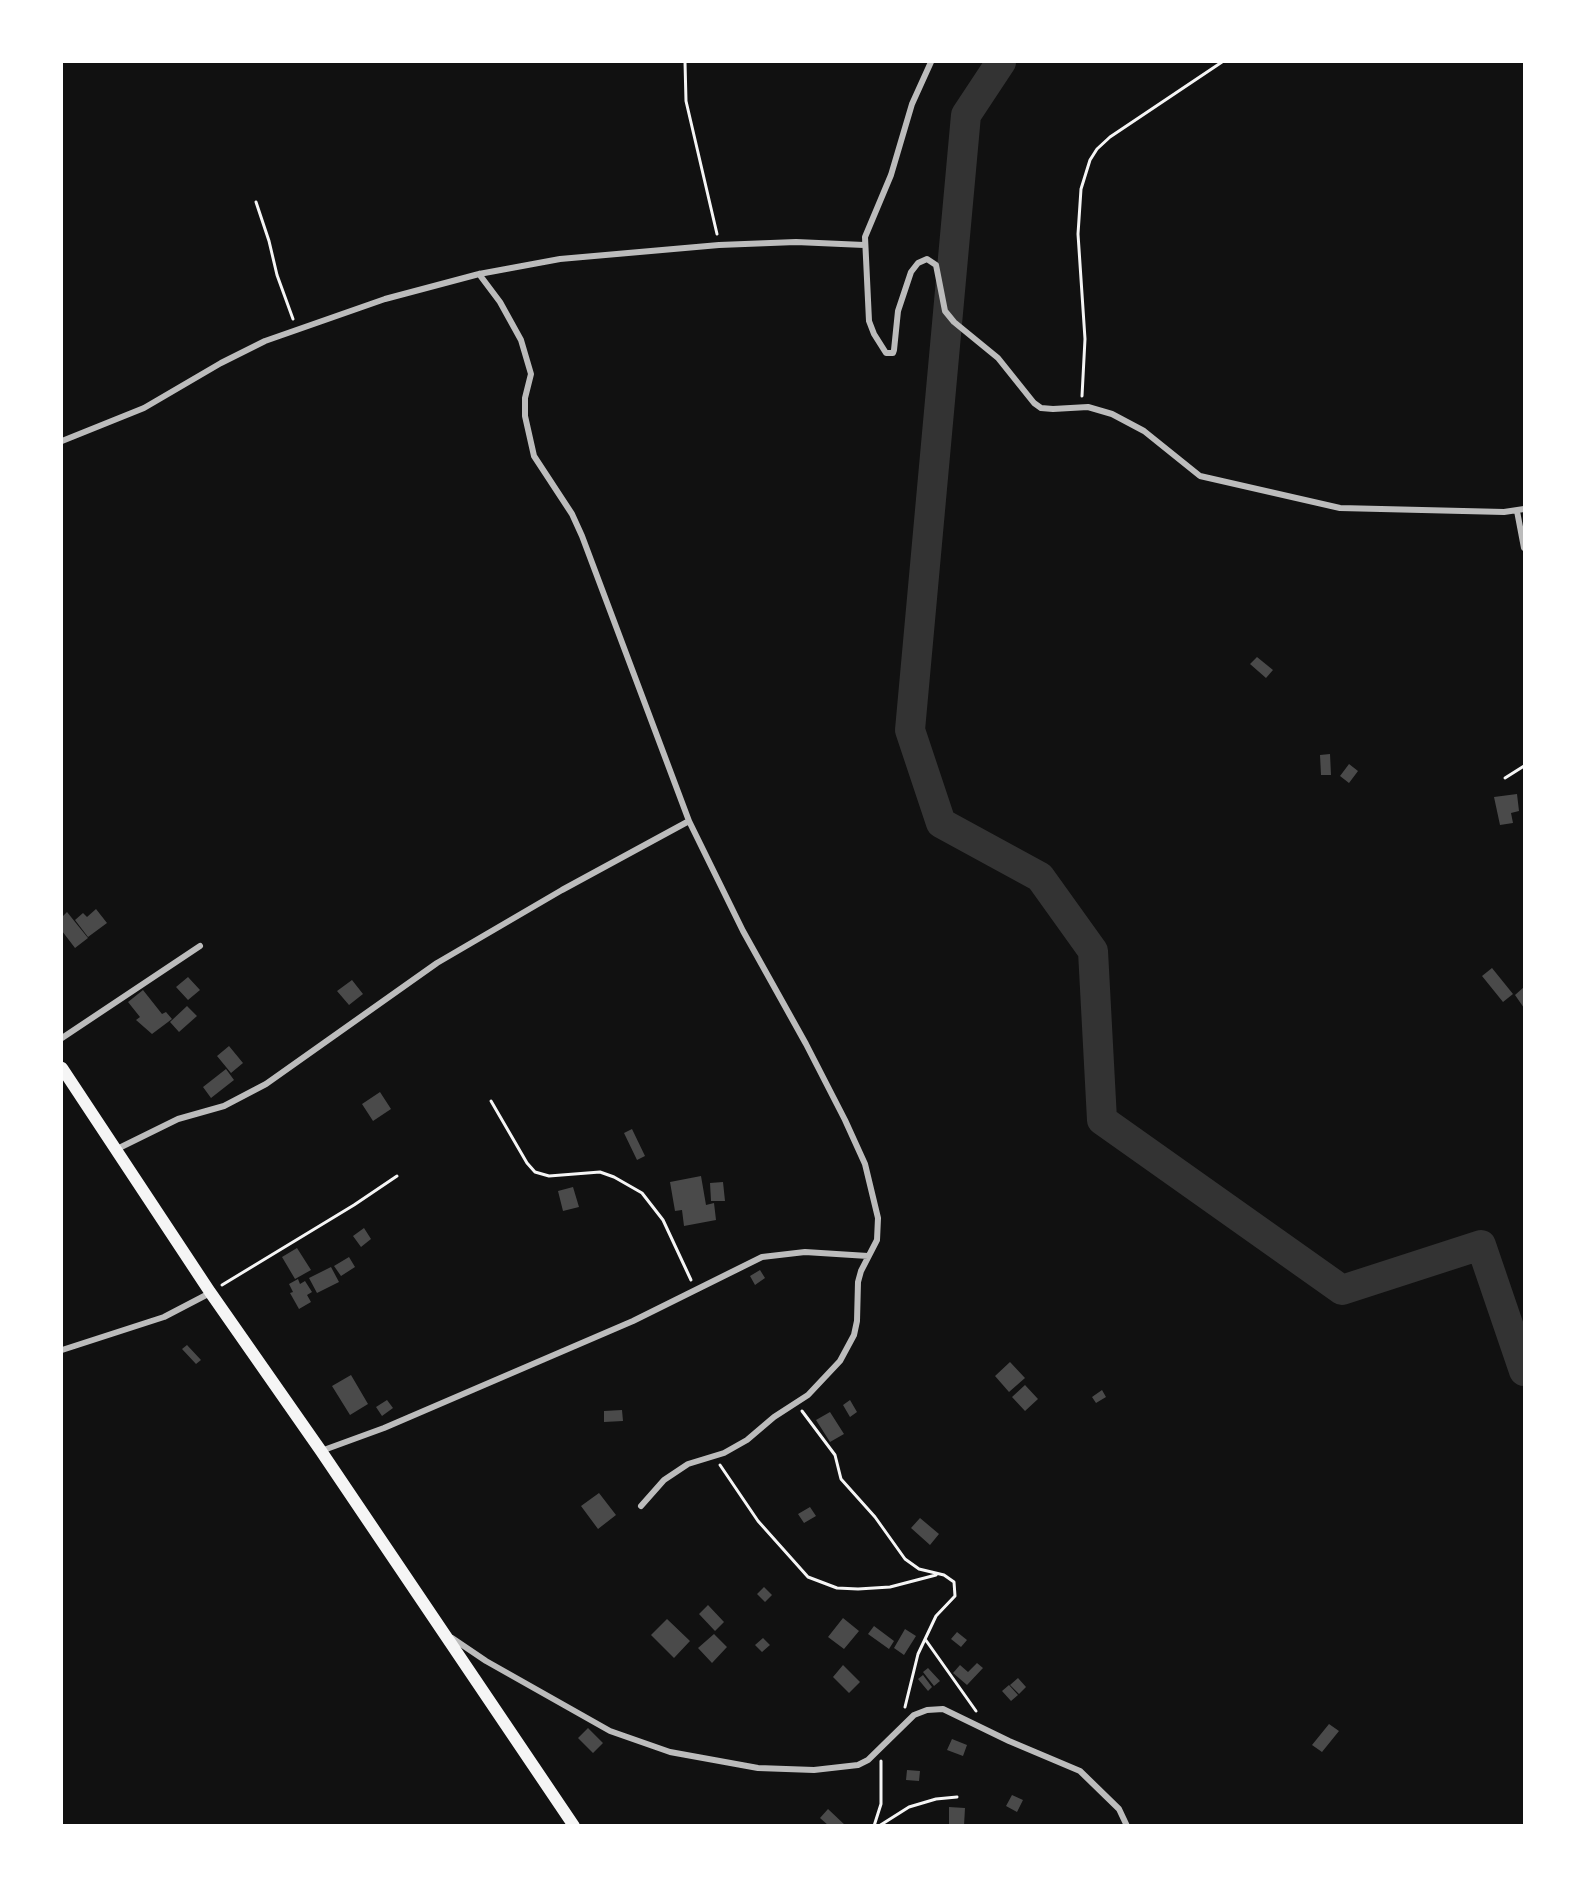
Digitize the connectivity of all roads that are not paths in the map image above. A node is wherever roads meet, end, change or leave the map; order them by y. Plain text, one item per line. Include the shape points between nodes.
1 (931, 62) edge
2 (864, 245) junction
3 (479, 274) junction
4 (62, 441) edge
5 (1521, 510) edge
6 (1524, 548) edge
7 (689, 822) junction
8 (200, 946) dead end
9 (62, 1038) edge
10 (62, 1068) edge
11 (115, 1150) junction
12 (868, 1256) junction
13 (210, 1292) junction
14 (62, 1350) edge
15 (321, 1451) junction
16 (640, 1506) dead end
17 (444, 1632) junction
18 (574, 1826) edge
19 (1127, 1826) edge

1 - 2 street via 912,104 891,175 866,230
2 - 3 street via 719,245 560,259
2 - 5 street via 869,321 886,353 894,350 898,311 914,267 923,260 933,261 945,311 998,358 1034,403 1041,408 1099,409 1144,431 1200,476 1340,508
3 - 4 street via 385,299 297,329 243,351 126,416
3 - 7 street via 521,340 531,374 525,416 534,456 582,536
5 - 6 street
7 - 11 street via 579,880 437,963 251,1092 206,1112 178,1119
7 - 12 street via 743,932 828,1085 865,1164 878,1218 877,1240
8 - 9 street
10 - 11 main road
11 - 13 main road
12 - 15 street via 832,1252 777,1254 748,1262 561,1353
12 - 16 street via 858,1282 857,1321 849,1347 819,1385 736,1448 698,1459 675,1472
13 - 14 street via 164,1317
13 - 15 main road
15 - 17 main road
17 - 18 main road
17 - 19 street via 495,1666 610,1731 670,1752 758,1768 814,1770 858,1765 868,1760 903,1724 927,1710 943,1709 1080,1771 1119,1809

